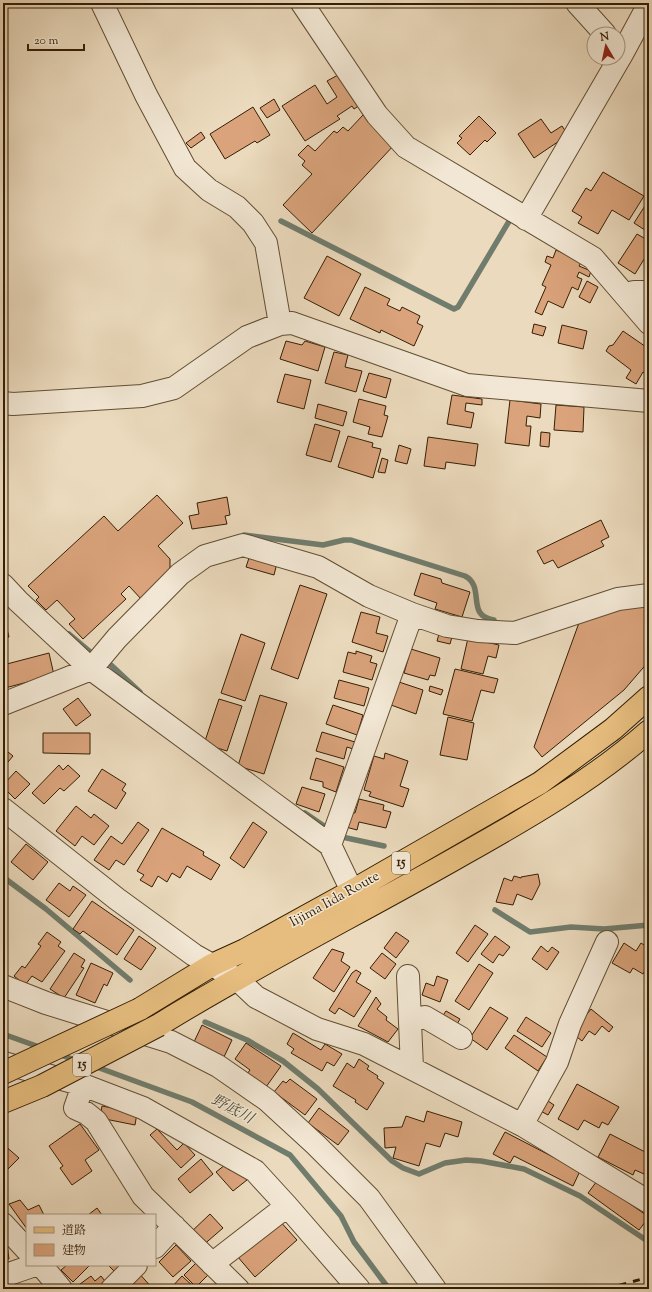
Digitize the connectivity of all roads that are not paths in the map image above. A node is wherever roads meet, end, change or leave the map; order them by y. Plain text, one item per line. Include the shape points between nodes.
1 (102, 3) edge
2 (302, 3) edge
3 (577, 3) edge
4 (649, 4) edge
5 (598, 26) edge
6 (626, 41) edge
7 (612, 66) edge
8 (526, 219) junction
9 (649, 292) edge
10 (625, 295) junction
11 (649, 323) edge
12 (280, 324) junction
13 (649, 401) edge
14 (3, 403) edge
15 (3, 585) edge
16 (649, 595) edge
17 (412, 614) junction
18 (91, 669) junction
19 (649, 697) edge
20 (3, 704) edge
21 (649, 731) edge
22 (3, 809) edge
23 (330, 845) junction
24 (352, 890) junction
25 (607, 942) dead end
26 (212, 965) junction
27 (408, 976) dead end
28 (237, 979) junction
29 (3, 986) edge
30 (410, 1020) junction
31 (461, 1038) dead end
32 (3, 1062) edge
33 (412, 1068) junction
34 (3, 1073) edge
35 (83, 1084) junction
36 (3, 1102) edge
37 (522, 1125) junction
38 (649, 1202) edge
39 (288, 1206) junction
40 (3, 1224) edge
41 (174, 1226) junction
42 (156, 1246) edge
43 (26, 1249) edge
44 (212, 1264) junction
45 (32, 1266) edge
46 (42, 1266) edge
47 (135, 1266) edge
48 (3, 1276) edge
49 (61, 1289) edge
50 (112, 1289) edge
51 (238, 1289) edge
52 (359, 1289) edge
53 (435, 1289) edge

1 - 12 street via 146,95 185,168 209,190 237,207 253,223 266,242
2 - 8 street via 377,115 406,147
3 - 5 street
4 - 6 street
7 - 8 street
8 - 10 street via 593,258
9 - 10 street
10 - 11 street
12 - 13 street via 292,323 467,385
12 - 14 street via 247,337 174,388 142,396
15 - 18 street
16 - 17 street via 618,599 515,633 447,626
17 - 18 street via 370,596 318,567 243,546 205,556 180,574 117,638
17 - 23 street
18 - 20 street
18 - 23 street via 176,724
19 - 24 main road, Iijima Iida Route / 15 via 613,729 540,783
21 - 28 main road, Iijima Iida Route / 15 via 604,768 533,814 376,904
22 - 26 street via 118,899 194,955
23 - 24 street
24 - 26 main road, Iijima Iida Route / 15 via 245,950
25 - 37 street via 570,1024 557,1062
26 - 28 street
26 - 34 main road, Iijima Iida Route / 15, bridge via 140,1009
27 - 30 street
28 - 33 street via 256,996 317,1029 364,1044
28 - 36 main road, Iijima Iida Route / 15, bridge via 159,1025 42,1086
29 - 53 street via 46,1003 171,1042 218,1066 267,1100 369,1198
30 - 31 street via 425,1017
30 - 33 street
32 - 35 street
33 - 37 street
35 - 39 street via 143,1108 255,1171
35 - 41 street via 75,1108 96,1121 143,1196
37 - 38 street
39 - 44 street
39 - 52 street
40 - 43 street
41 - 42 street
41 - 44 street
44 - 51 street
45 - 48 street
46 - 49 street
47 - 50 street

